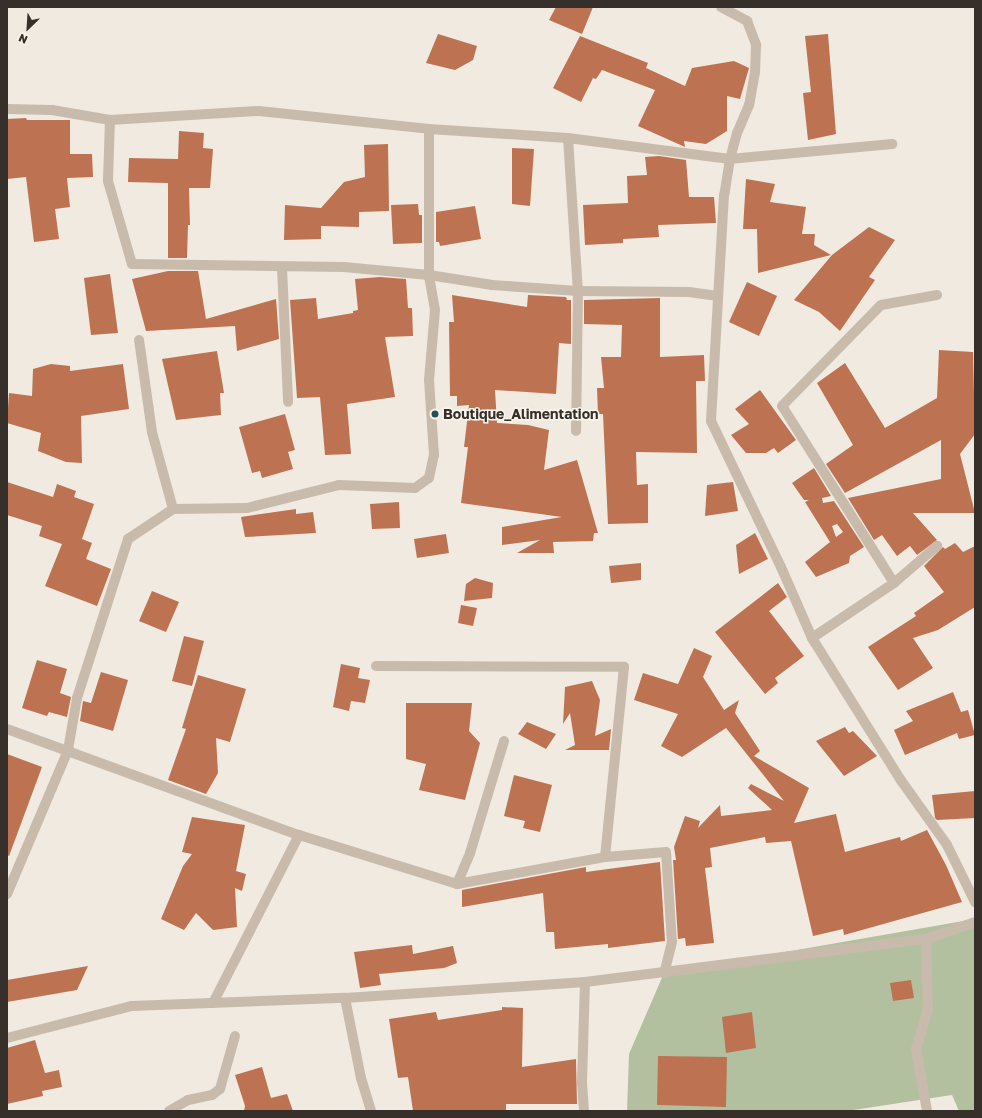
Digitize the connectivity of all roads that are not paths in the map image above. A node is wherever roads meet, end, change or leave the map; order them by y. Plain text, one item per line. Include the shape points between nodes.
1 (721, 7) edge
2 (7, 109) edge
3 (110, 120) junction
4 (429, 128) junction
5 (568, 138) junction
6 (892, 144) dead end
7 (730, 159) junction
8 (282, 268) junction
9 (429, 274) junction
10 (578, 291) junction
11 (937, 295) dead end
12 (718, 296) junction
13 (140, 340) dead end
14 (288, 402) dead end
15 (576, 431) dead end
16 (174, 508) junction
17 (937, 546) dead end
18 (894, 583) junction
19 (812, 638) junction
20 (376, 666) dead end
21 (7, 729) edge
22 (504, 741) dead end
23 (68, 750) junction
24 (299, 835) junction
25 (605, 857) junction
26 (457, 884) junction
27 (7, 894) edge
28 (975, 902) edge
29 (975, 922) edge
30 (926, 939) junction
31 (664, 973) junction
32 (585, 982) junction
33 (345, 998) junction
34 (213, 1003) junction
35 (235, 1036) dead end
36 (7, 1038) edge
37 (169, 1111) edge
38 (371, 1111) edge
39 (584, 1111) edge
40 (927, 1111) edge

1 - 7 street via 747,21 756,45 755,72 749,105 737,133
2 - 3 street via 52,110
3 - 4 street via 259,111
3 - 8 street via 108,181 132,264
4 - 5 street
4 - 9 street
5 - 7 street
5 - 10 street
6 - 7 street
7 - 12 street via 724,196
8 - 9 street via 344,267
8 - 14 street
9 - 10 street via 492,285
9 - 16 street via 435,310 429,380 434,455 433,468 424,484 416,488 338,485 247,508
10 - 12 street via 689,292
10 - 15 street
11 - 18 street via 881,305 782,406
12 - 19 street via 710,421 781,567
13 - 16 street via 152,432
16 - 23 street via 128,539 77,698
17 - 18 street
18 - 19 street
19 - 28 street via 900,780 946,845
20 - 25 street via 624,667
21 - 23 street
22 - 26 street via 468,859
23 - 24 street
23 - 27 street
24 - 26 street
24 - 34 street
25 - 26 street
25 - 31 street via 666,852 672,942
29 - 30 street
30 - 31 street
30 - 40 street via 928,1009 916,1049
31 - 32 street
32 - 33 street
32 - 39 street via 582,1082
33 - 34 street
33 - 38 street via 361,1078
34 - 36 street via 132,1006
35 - 37 street via 220,1089 212,1095 188,1100

